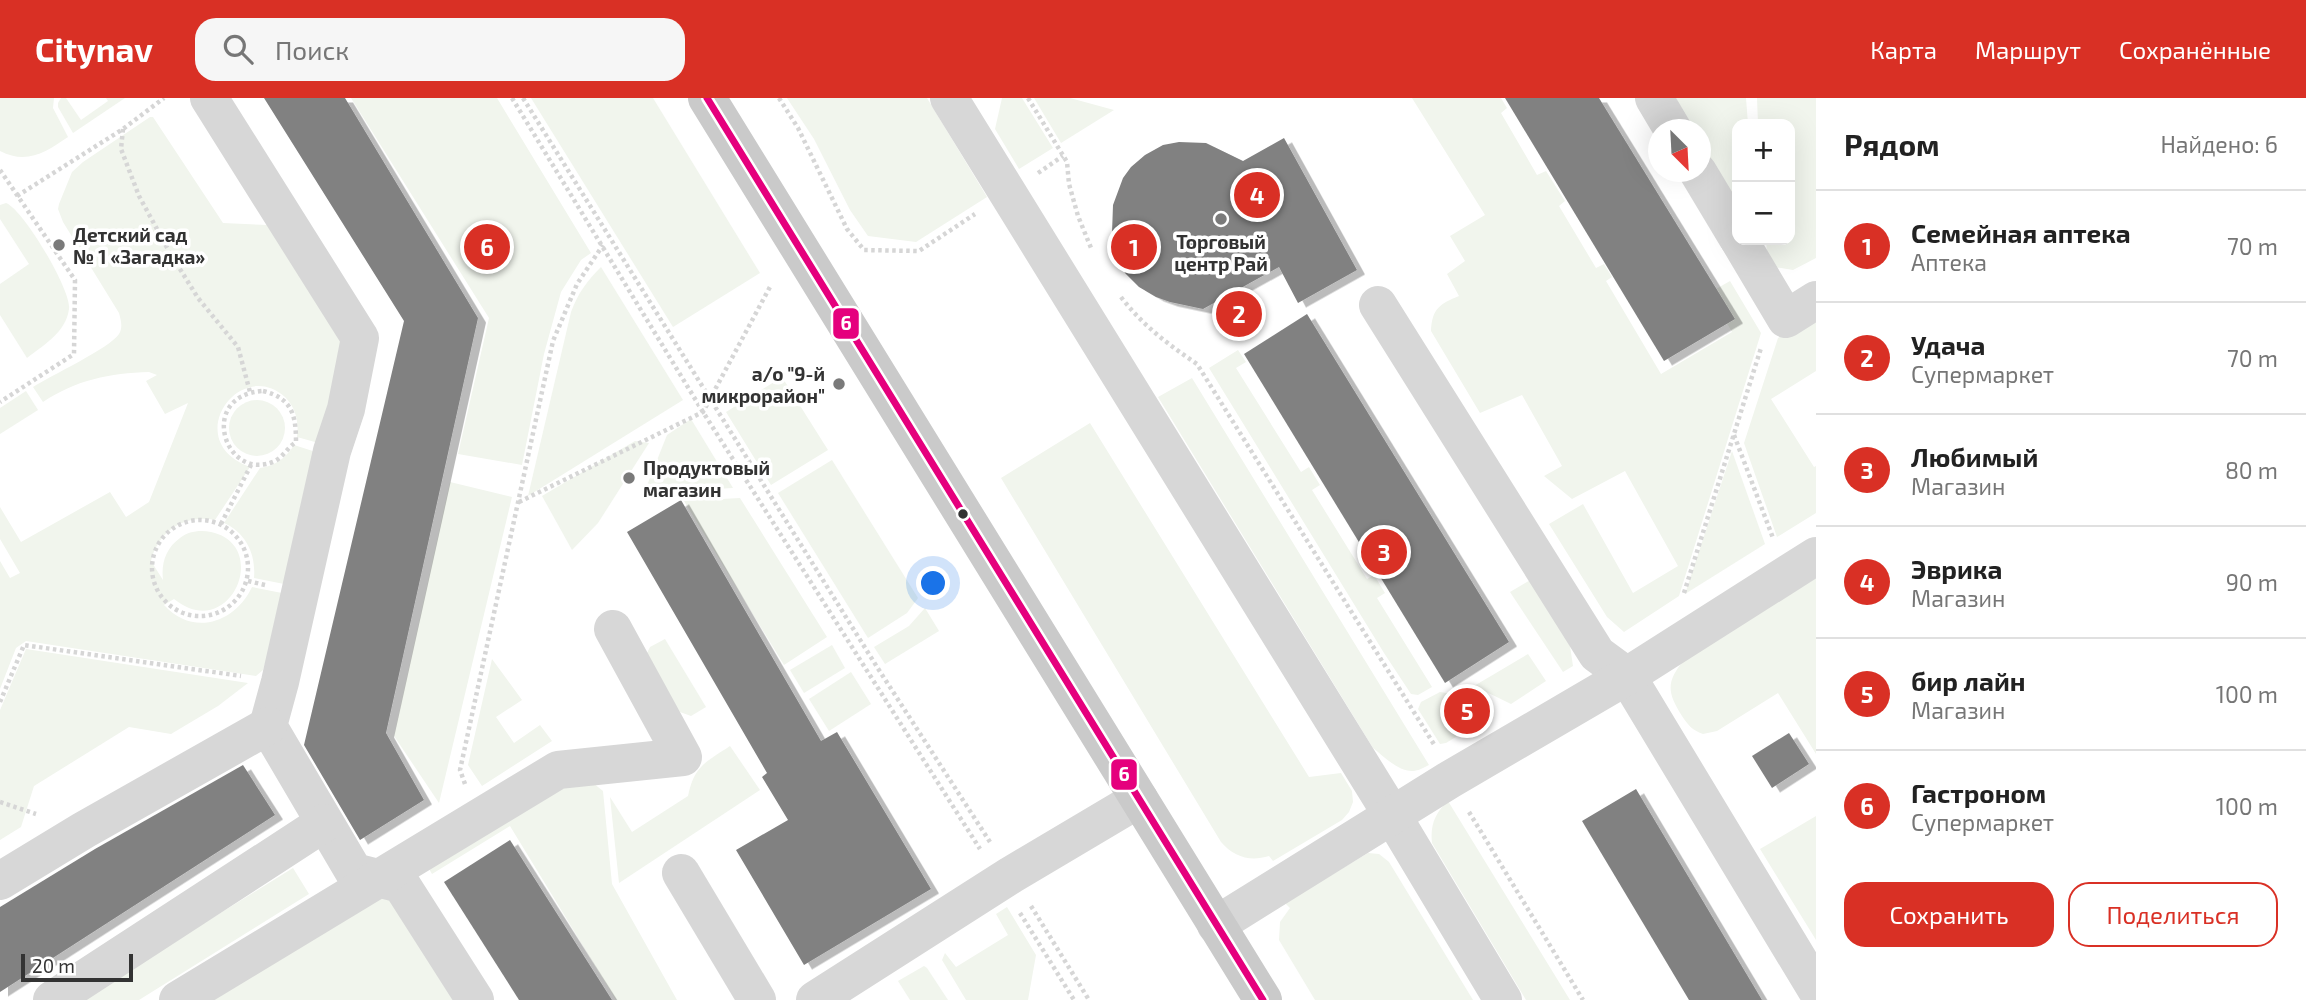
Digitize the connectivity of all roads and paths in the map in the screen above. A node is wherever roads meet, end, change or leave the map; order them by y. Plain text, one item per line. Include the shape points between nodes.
1 (164, 98) edge
2 (209, 98) edge
3 (512, 98) edge
4 (523, 98) edge
5 (707, 98) edge
6 (779, 98) edge
7 (949, 98) edge
8 (1028, 98) edge
9 (1654, 98) edge
10 (1666, 119) edge
11 (123, 129) junction
12 (1063, 156) junction
13 (0, 170) edge
14 (1704, 182) edge
15 (1007, 193) junction
16 (17, 195) junction
17 (1732, 229) edge
18 (603, 245) junction
19 (1742, 245) edge
20 (1094, 256) dead end
21 (771, 285) dead end
22 (1117, 292) dead end
23 (1816, 300) edge
24 (1378, 305) dead end
25 (1763, 343) dead end
26 (250, 392) junction
27 (710, 399) junction
28 (0, 402) edge
29 (703, 412) junction
30 (1733, 433) junction
31 (252, 463) junction
32 (519, 503) junction
33 (221, 524) junction
34 (1801, 565) edge
35 (1682, 601) dead end
36 (613, 629) dead end
37 (1627, 676) junction
38 (280, 682) junction
39 (0, 702) edge
40 (268, 726) junction
41 (1449, 780) junction
42 (1139, 799) junction
43 (1392, 815) junction
44 (476, 818) junction
45 (324, 823) junction
46 (681, 873) dead end
47 (377, 878) junction
48 (1006, 878) junction
49 (0, 881) edge
50 (1216, 925) junction
51 (1816, 989) edge
52 (52, 1000) edge
53 (177, 1000) edge
54 (475, 1000) edge
55 (757, 1000) edge
56 (816, 1000) edge
57 (1074, 1000) edge
58 (1089, 1000) edge
59 (1263, 1000) edge
60 (1503, 1000) edge
61 (1583, 1000) edge

1 - 11 path
2 - 38 street via 360,338
3 - 18 path
4 - 27 path
5 - 42 main road
6 - 15 path via 847,229 864,250 919,251
7 - 15 street
8 - 12 path
9 - 10 street
11 - 16 path
11 - 26 path via 121,149 139,196 198,298 238,346
12 - 15 path
12 - 20 path
13 - 16 path
14 - 17 street
15 - 43 street
16 - 28 path via 75,280 74,354
18 - 29 path
18 - 32 path via 577,284 553,341
19 - 23 street via 1786,319
21 - 27 path
22 - 41 path via 1145,325 1197,364 1439,752
24 - 37 street via 1597,654
25 - 30 path
26 - 31 path via 230,406 223,429 233,452
26 - 31 path via 275,394 285,401 296,422 296,442 285,454 275,461
27 - 29 path
27 - 48 path
29 - 32 path
29 - 48 path
30 - 34 path
30 - 35 path
31 - 33 path
32 - 44 path via 460,769
33 - 33 path via 206,519 174,526 154,550 153,581 160,596 184,614 216,613 242,594 248,581 244,547
34 - 37 street
36 - 44 street via 684,757 558,770
37 - 41 street
37 - 51 street
38 - 39 path via 24,645
38 - 40 street
40 - 45 street
40 - 49 street
41 - 43 street
41 - 61 path
42 - 48 street
42 - 50 main road
43 - 50 street
43 - 60 street
44 - 47 street
45 - 47 street via 354,872
45 - 52 street
46 - 55 street
47 - 53 street
47 - 54 street via 401,884
48 - 56 street
48 - 57 path
48 - 58 path
50 - 59 main road

